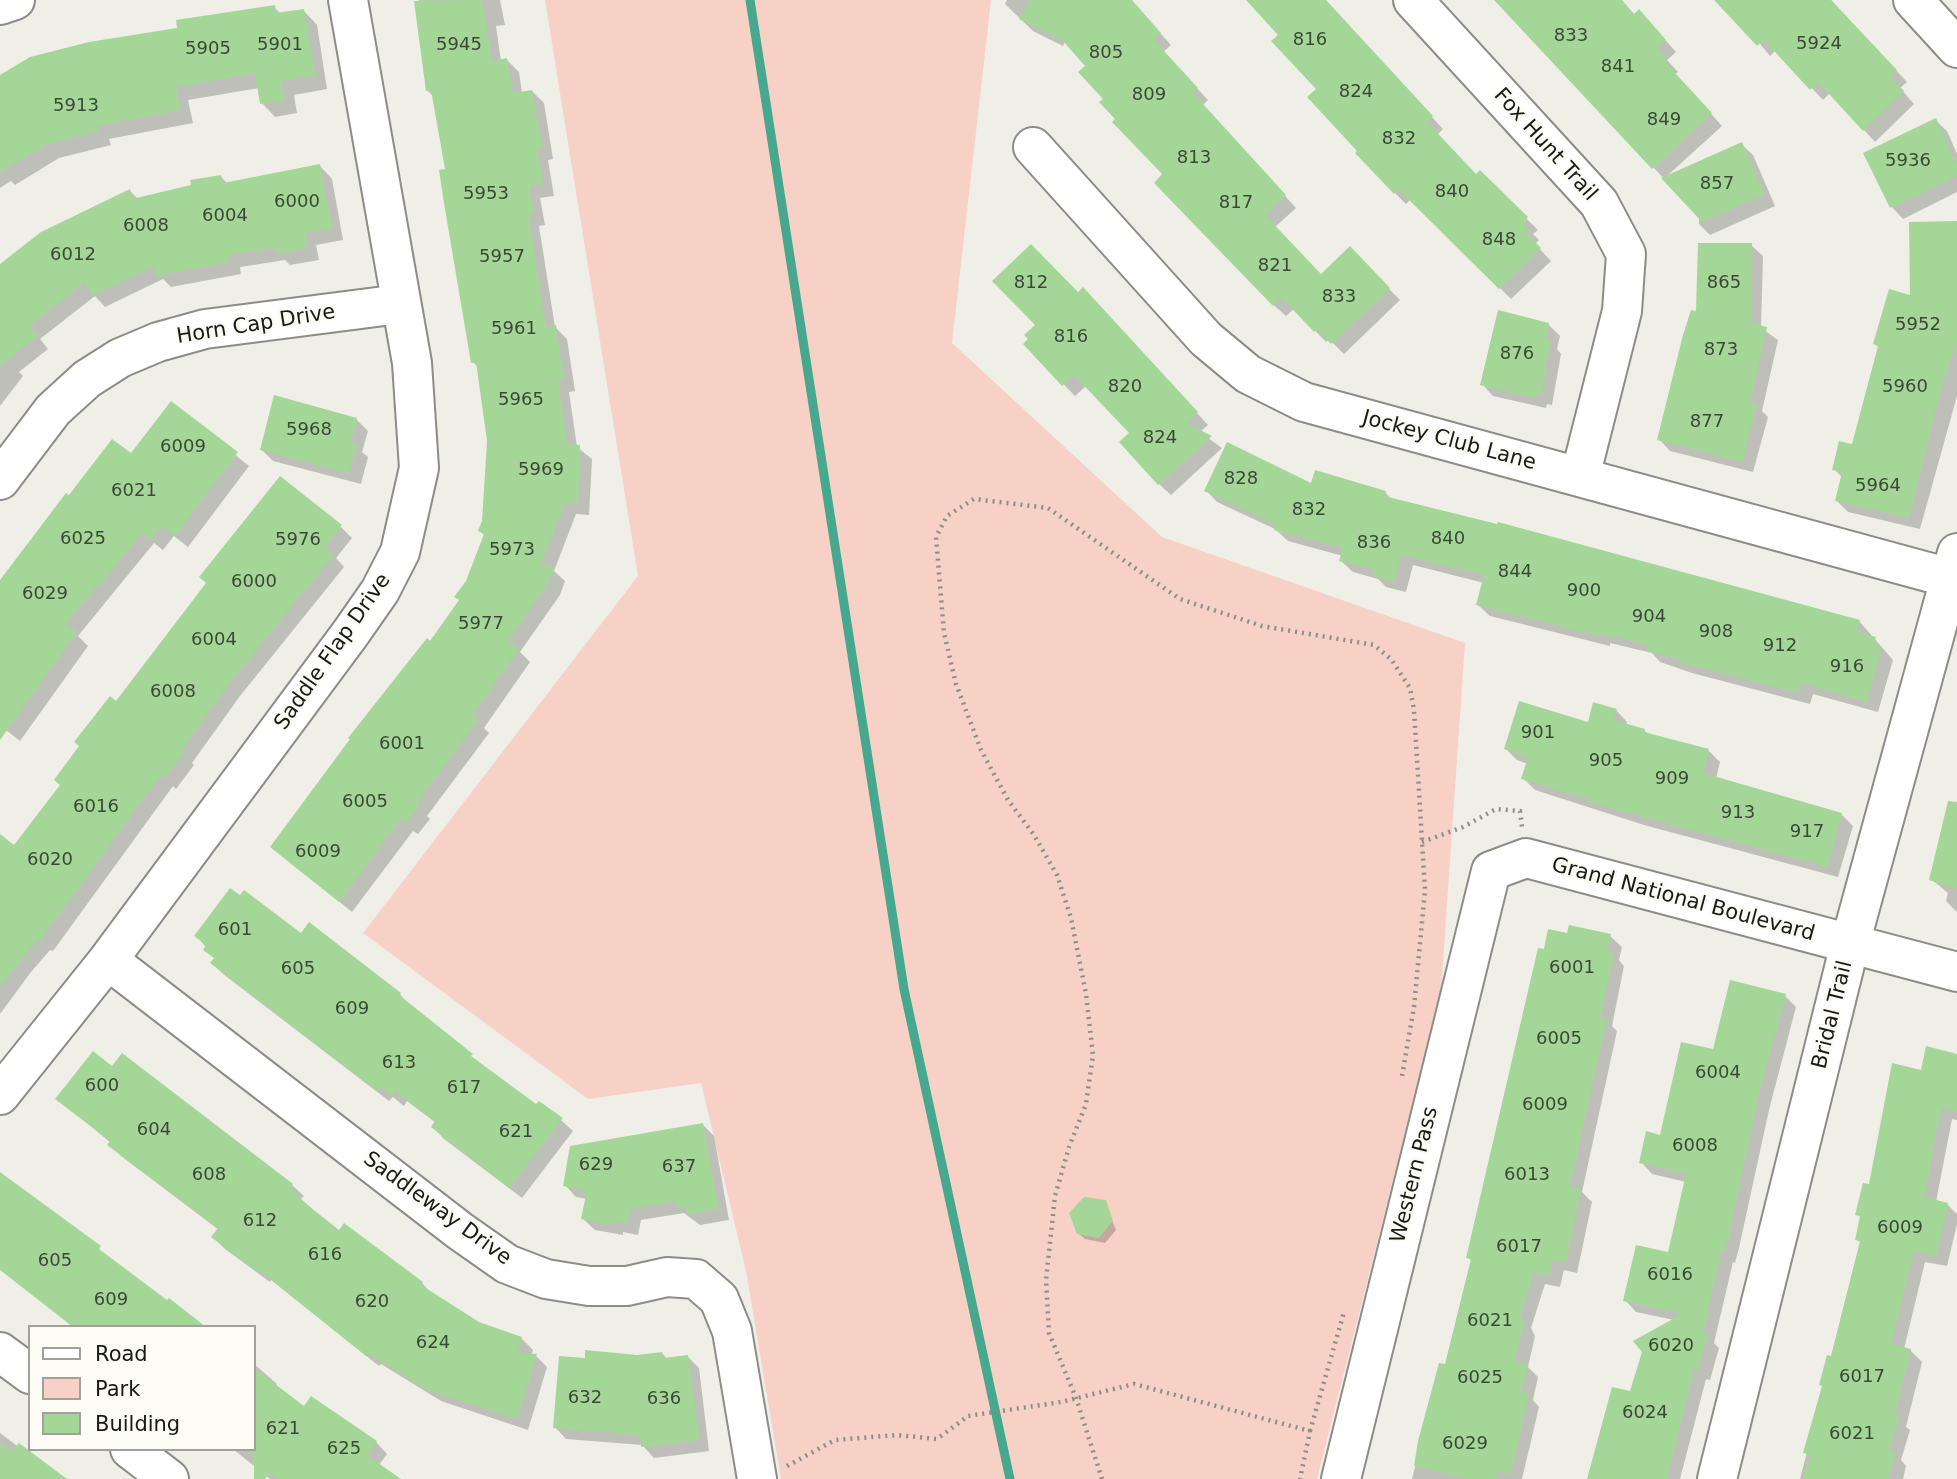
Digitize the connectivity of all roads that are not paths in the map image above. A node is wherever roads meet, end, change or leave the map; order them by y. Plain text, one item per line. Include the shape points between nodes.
1 (15, 0) edge
2 (348, 0) edge
3 (1413, 0) edge
4 (1913, 0) edge
5 (0, 5) edge
6 (1957, 48) edge
7 (1033, 147) dead end
8 (400, 304) junction
9 (1580, 477) junction
10 (0, 480) edge
11 (1955, 570) edge
12 (1491, 871) joint
13 (1850, 944) junction
14 (107, 960) junction
15 (1957, 972) edge
16 (0, 1096) edge
17 (0, 1352) edge
18 (28, 1373) edge
19 (133, 1451) edge
20 (765, 1476) edge
21 (169, 1479) edge
22 (1341, 1479) edge
23 (1717, 1479) edge

1 - 5 street
2 - 8 street, Saddle Flap Drive
3 - 9 street, Fox Hunt Trail via 1599,203 1626,254 1622,311
4 - 6 street
7 - 9 street, Jockey Club Lane via 1206,339 1248,374 1304,402
8 - 10 street, Horn Cap Drive via 205,329 120,358 87,379 53,410
8 - 14 street, Saddle Flap Drive via 412,363 419,468 400,552 351,634
9 - 11 street, Jockey Club Lane
11 - 13 street, Bridal Trail
12 - 13 street, Grand National Boulevard via 1526,858
12 - 22 street, Western Pass
13 - 15 street, Grand National Boulevard
13 - 23 street, Bridal Trail
14 - 16 street, Saddle Flap Drive
14 - 20 street, Saddleway Drive via 507,1264 546,1279 589,1286 626,1286 667,1277 696,1279 719,1299 732,1331
17 - 18 street
19 - 21 street

